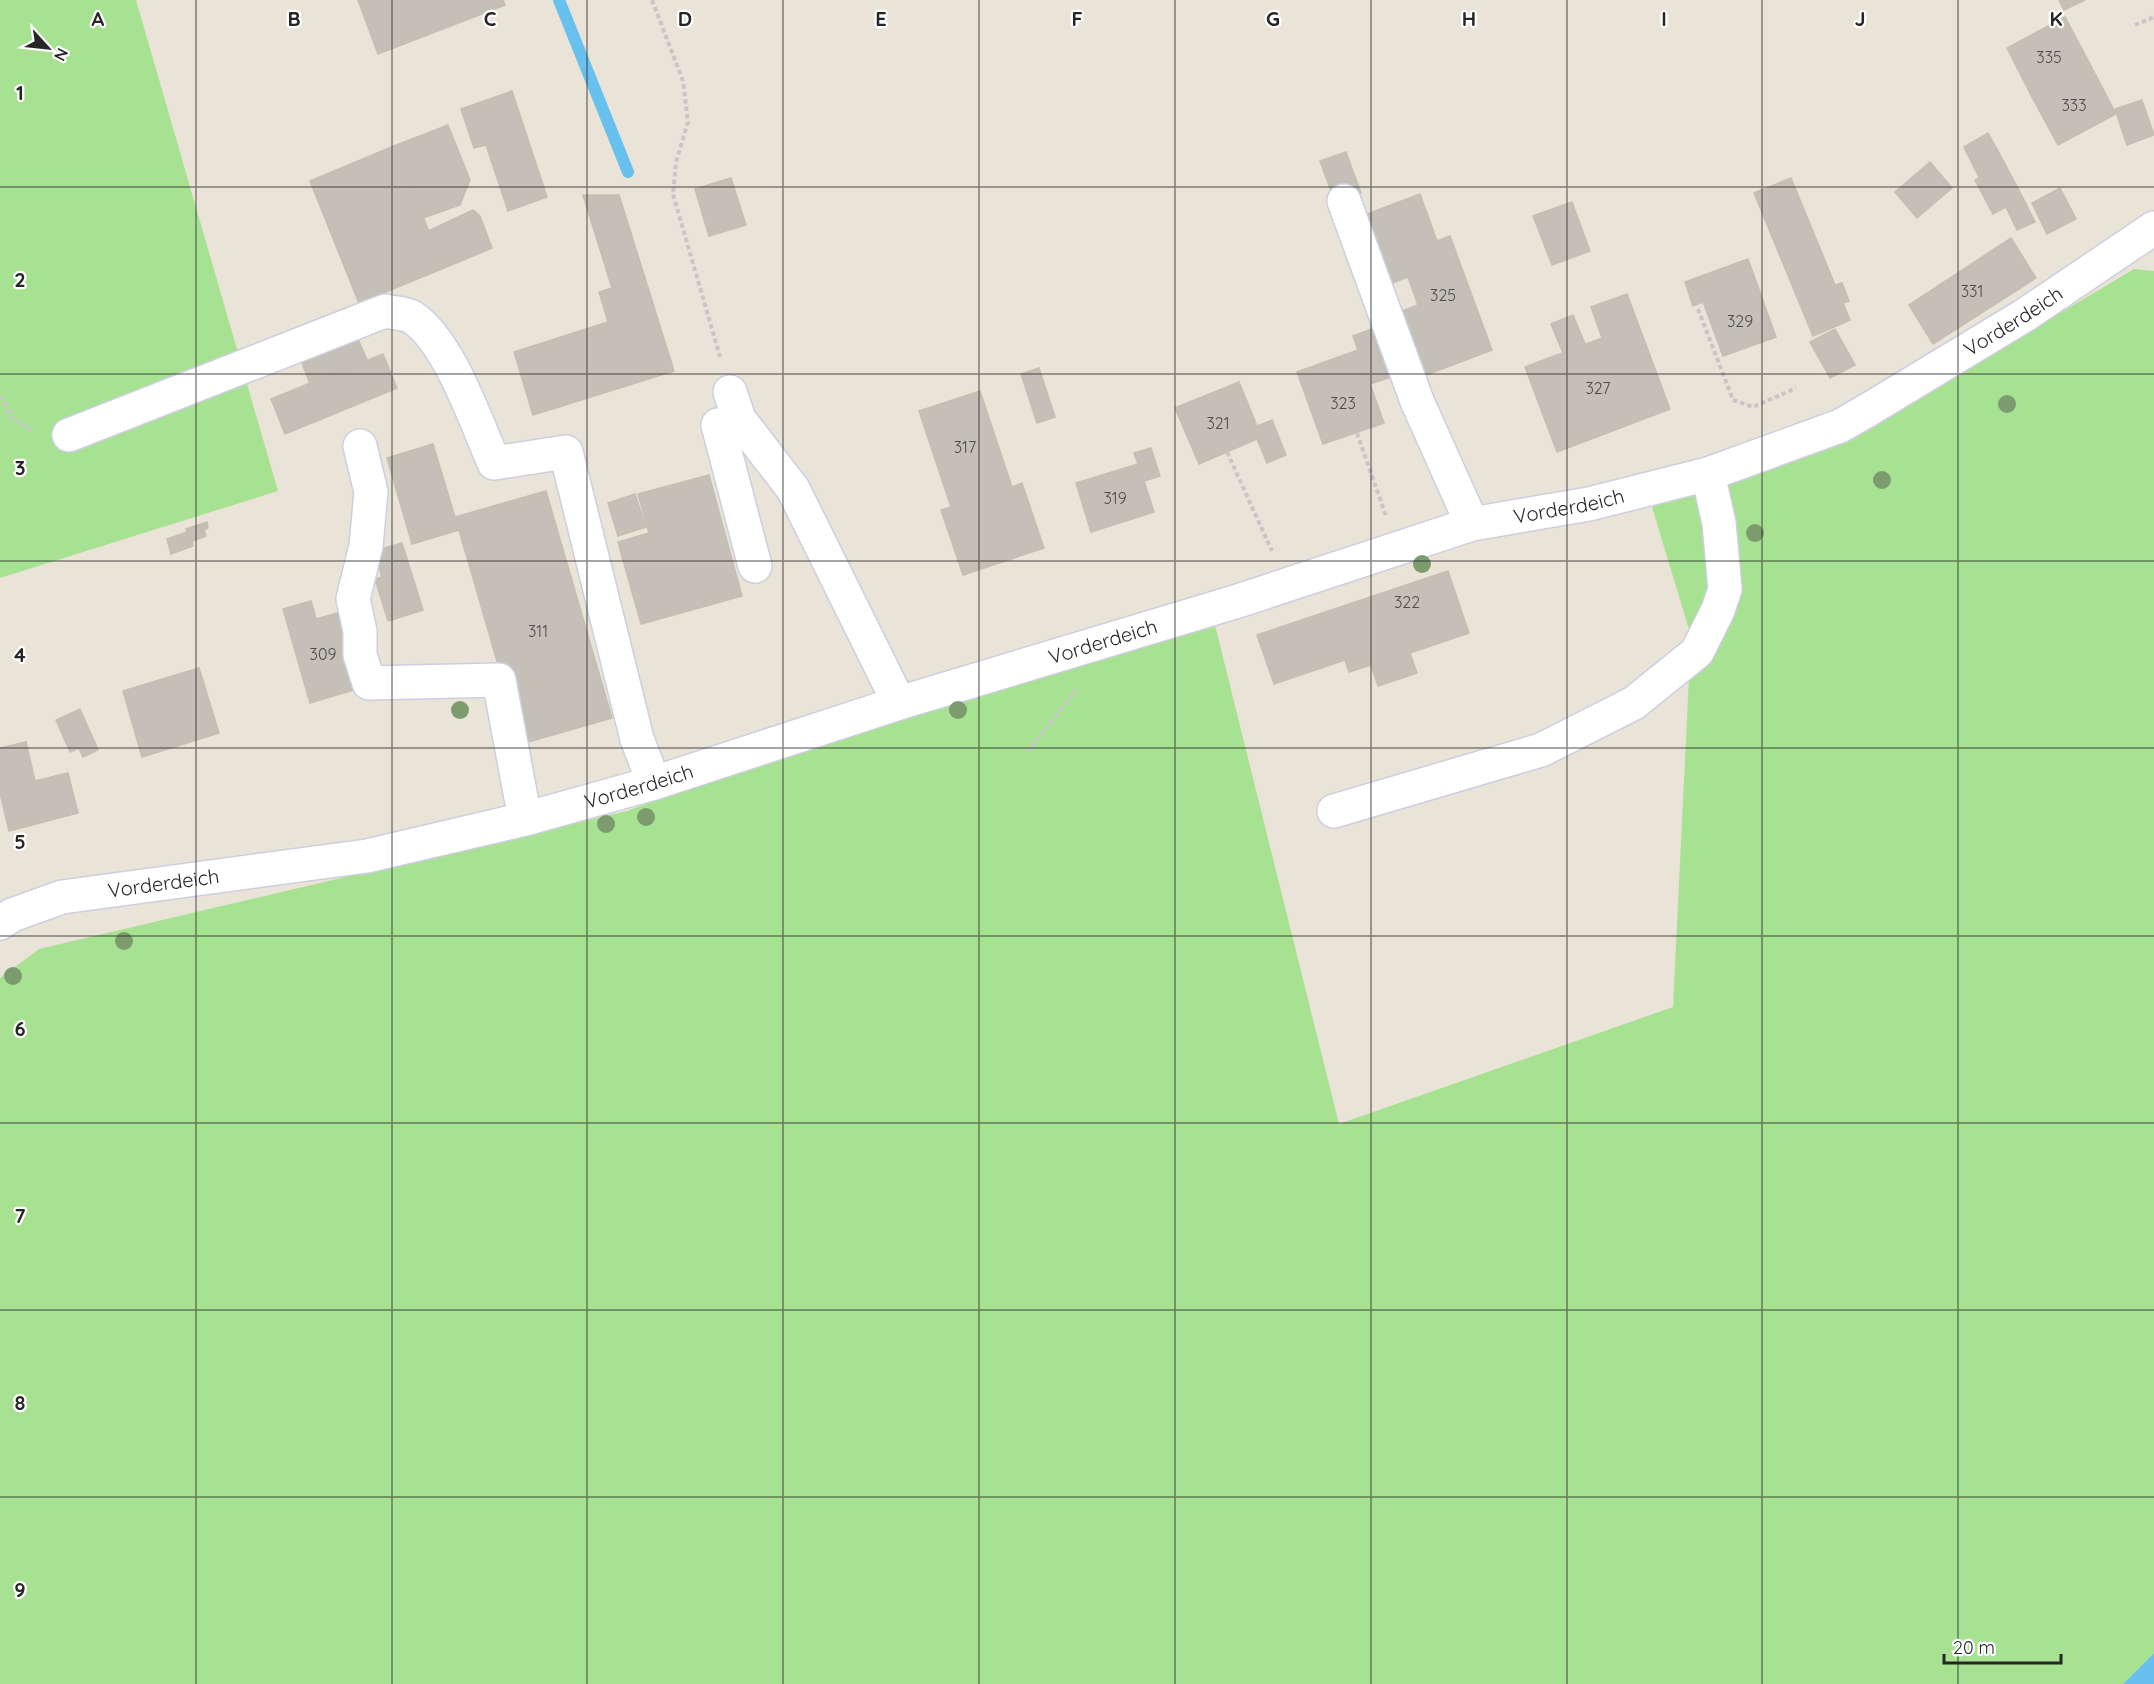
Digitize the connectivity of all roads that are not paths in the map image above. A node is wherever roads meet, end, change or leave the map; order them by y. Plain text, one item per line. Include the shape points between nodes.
1 (1344, 201) dead end
2 (2154, 228) edge
3 (730, 393) road end
4 (718, 425) dead end
5 (69, 435) road end
6 (360, 446) dead end
7 (1708, 474) junction
8 (1472, 524) junction
9 (755, 566) dead end
10 (899, 703) junction
11 (654, 783) junction
12 (1334, 811) dead end
13 (525, 819) junction
14 (0, 923) edge

1 - 8 street via 1417,400
2 - 7 street, Vorderdeich via 2025,315 1840,426
3 - 10 street via 739,419 793,489
4 - 9 street
5 - 11 street via 385,311 411,317 438,342 494,463 566,452 637,739
6 - 13 street via 371,492 366,546 353,599 360,655 369,682 499,680
7 - 8 street, Vorderdeich via 1588,504
7 - 12 street via 1719,523 1725,589 1697,652 1634,703 1541,750
8 - 10 street, Vorderdeich
10 - 11 street, Vorderdeich
11 - 13 street, Vorderdeich
13 - 14 street, Vorderdeich via 367,856 62,897

